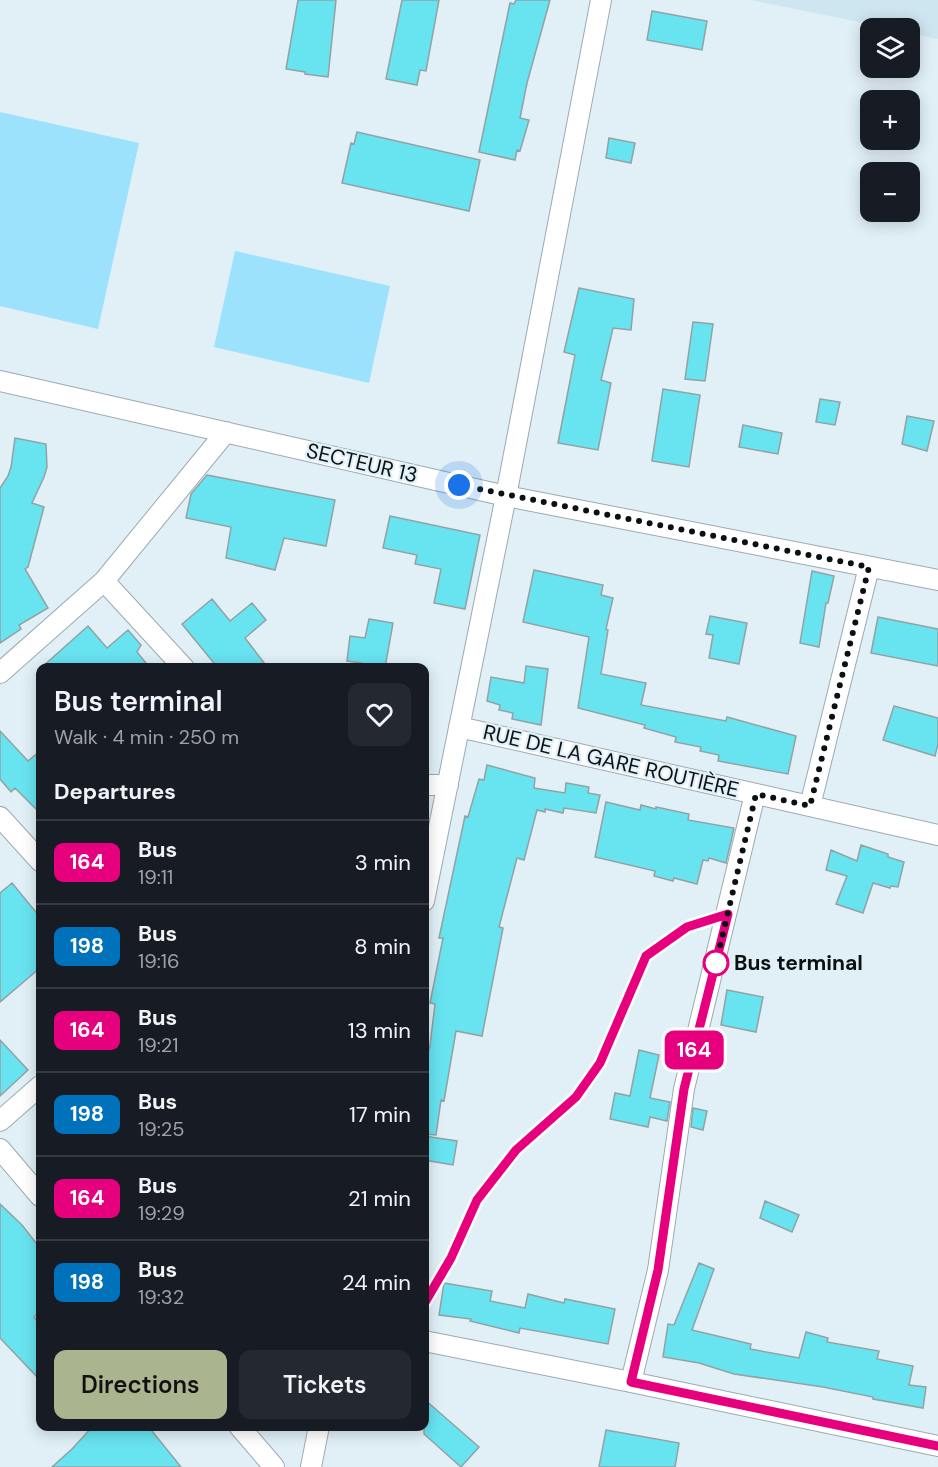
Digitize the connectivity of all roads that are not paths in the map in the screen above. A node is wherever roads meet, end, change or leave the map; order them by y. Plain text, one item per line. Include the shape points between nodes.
1 (601, 0) edge
2 (0, 381) edge
3 (226, 432) junction
4 (506, 496) junction
5 (869, 567) junction
6 (938, 580) edge
7 (104, 581) junction
8 (179, 663) edge
9 (0, 673) edge
10 (459, 727) junction
11 (429, 785) edge
12 (448, 785) junction
13 (756, 794) junction
14 (810, 806) junction
15 (0, 817) edge
16 (938, 835) edge
17 (36, 857) edge
18 (429, 877) edge
19 (728, 914) junction
20 (36, 1090) edge
21 (0, 1121) edge
22 (0, 1149) edge
23 (36, 1191) edge
24 (429, 1295) edge
25 (429, 1342) edge
26 (631, 1382) junction
27 (243, 1431) edge
28 (318, 1431) edge
29 (938, 1446) edge
30 (274, 1467) edge
31 (311, 1467) edge

1 - 4 street
2 - 3 street, SECTEUR 13
3 - 4 street, SECTEUR 13
3 - 7 street
4 - 5 street, SECTEUR 13
4 - 10 street
5 - 6 street, SECTEUR 13
5 - 14 street
7 - 8 street
7 - 9 street
10 - 12 street
10 - 13 street, RUE DE LA GARE ROUTIÈRE
11 - 12 street
12 - 18 street
13 - 14 street, RUE DE LA GARE ROUTIÈRE
13 - 19 street
14 - 16 street, RUE DE LA GARE ROUTIÈRE
15 - 17 street
19 - 24 lane via 687,927 646,956 600,1063 576,1097 516,1150 477,1200
19 - 26 street via 684,1089 658,1270
20 - 21 street
22 - 23 street
25 - 26 street
26 - 29 street
27 - 30 street
28 - 31 street

